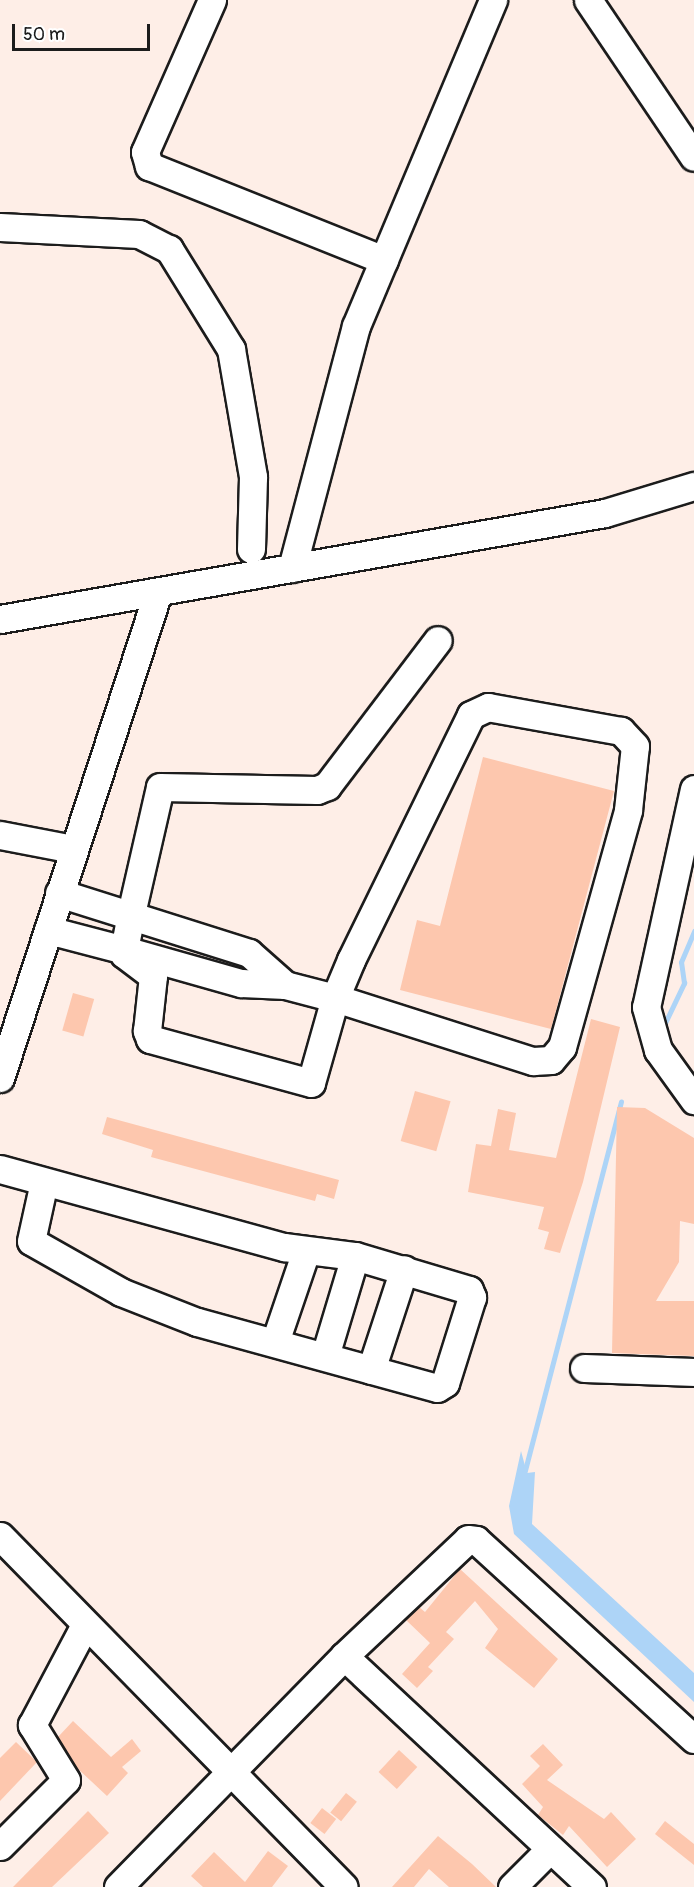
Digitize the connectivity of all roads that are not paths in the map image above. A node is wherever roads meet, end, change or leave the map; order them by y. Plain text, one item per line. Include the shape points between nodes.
1 (212, 0) edge
2 (493, 0) edge
3 (588, 0) edge
4 (694, 157) edge
5 (0, 227) edge
6 (384, 260) junction
7 (694, 486) edge
8 (251, 549) dead end
9 (292, 568) junction
10 (158, 592) junction
11 (0, 619) edge
12 (438, 639) dead end
13 (694, 789) edge
14 (0, 835) edge
15 (73, 849) junction
16 (59, 893) junction
17 (130, 918) junction
18 (48, 930) junction
19 (124, 950) junction
20 (285, 985) junction
21 (335, 998) junction
22 (0, 1078) edge
23 (694, 1100) edge
24 (0, 1169) edge
25 (44, 1182) junction
26 (306, 1251) junction
27 (355, 1256) junction
28 (404, 1269) junction
29 (275, 1342) junction
30 (325, 1356) junction
31 (584, 1368) dead end
32 (371, 1370) junction
33 (694, 1372) edge
34 (0, 1536) edge
35 (85, 1625) junction
36 (344, 1656) junction
37 (694, 1739) edge
38 (234, 1774) junction
39 (0, 1846) edge
40 (550, 1849) junction
41 (118, 1887) edge
42 (344, 1887) edge
43 (512, 1887) edge
44 (592, 1887) edge

1 - 6 street via 145,152 149,166
2 - 6 street
3 - 4 street
5 - 8 street via 139,234 169,249 231,349 253,477
6 - 9 street via 356,326
7 - 9 street via 605,513
9 - 10 street
10 - 11 street
10 - 15 street
12 - 17 street via 327,786 317,790 160,787
13 - 23 street via 646,1007 658,1050
14 - 15 street
15 - 16 street
16 - 17 street
16 - 18 street
17 - 19 street
17 - 20 street via 249,953
18 - 19 street
18 - 22 street
19 - 20 street via 241,983
19 - 21 street via 129,962 153,976 147,1031 150,1039 309,1083 313,1082
20 - 21 street
21 - 21 street via 476,711 488,707 629,736 636,755 628,810 562,1047 551,1060 533,1061
24 - 25 street
25 - 26 street
25 - 29 street via 31,1235 35,1245 154,1307
26 - 27 street
26 - 29 street
27 - 28 street
27 - 30 street
28 - 32 street
28 - 32 street via 472,1293 445,1383 437,1388
29 - 30 street
30 - 32 street
31 - 33 street
34 - 35 street
35 - 38 street
35 - 39 street via 32,1725 66,1780
36 - 37 street via 461,1541 476,1540
36 - 38 street
36 - 40 street
38 - 41 street
38 - 42 street
40 - 43 street
40 - 44 street

